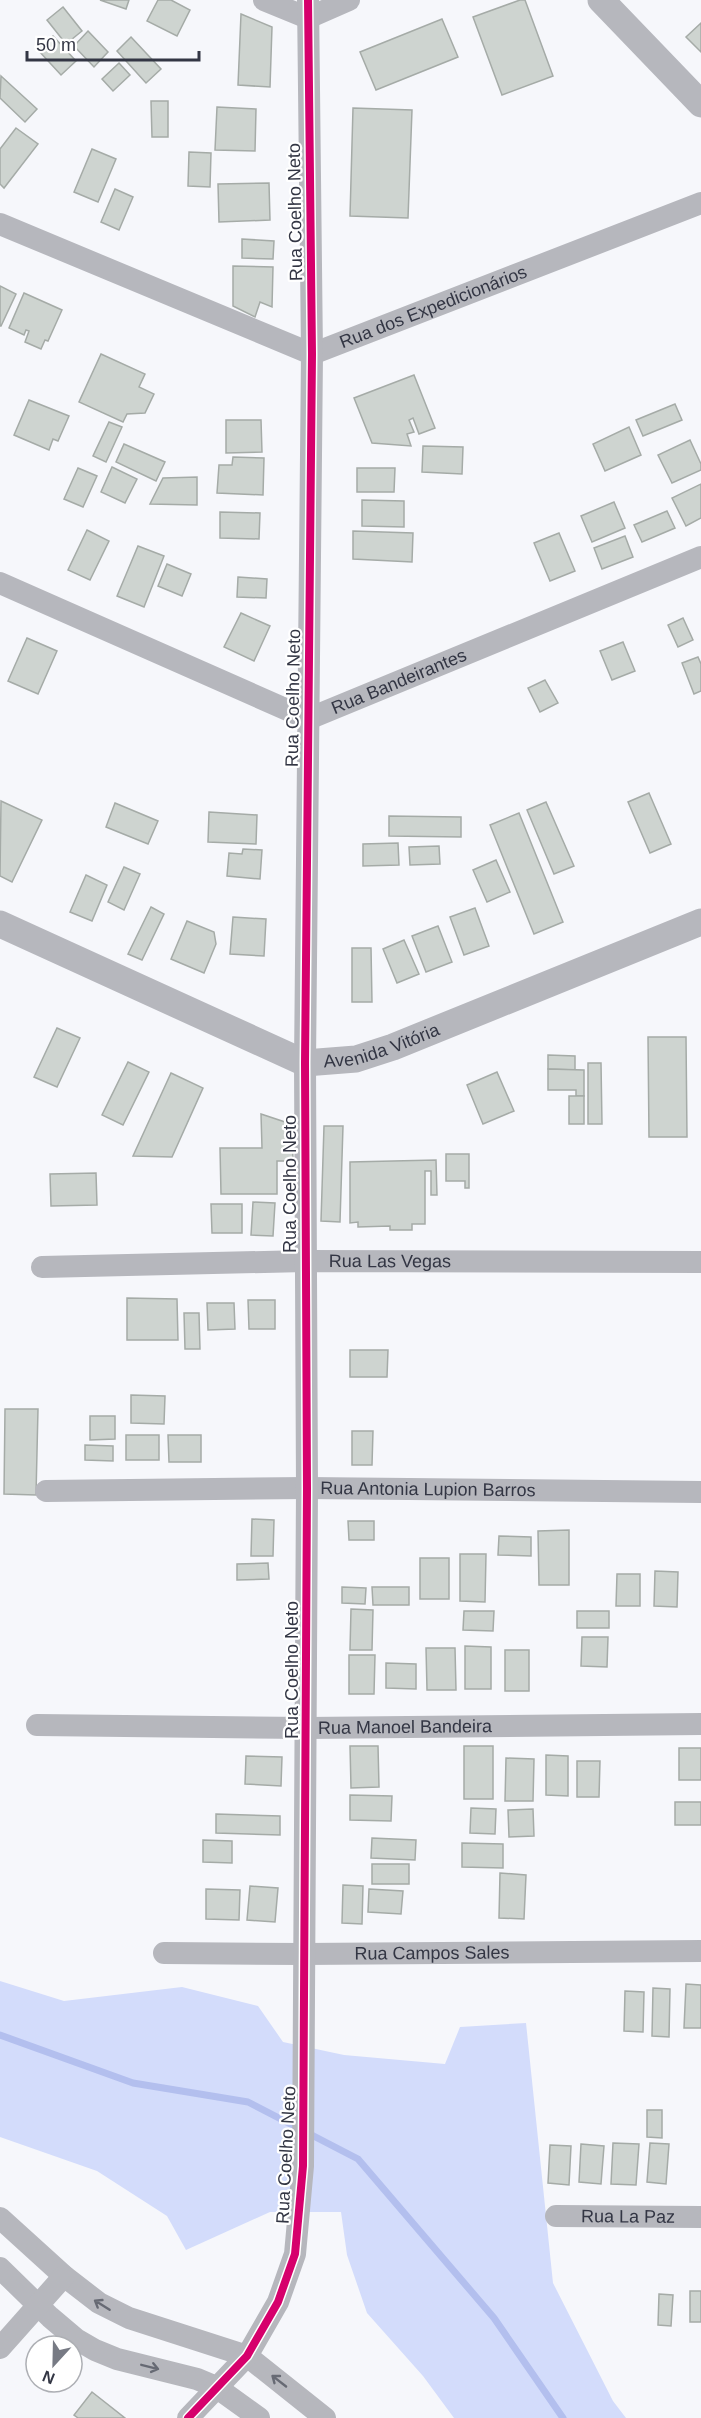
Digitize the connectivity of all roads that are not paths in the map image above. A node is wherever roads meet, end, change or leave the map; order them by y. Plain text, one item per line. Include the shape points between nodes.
1 (264, 0) edge
2 (349, 0) edge
3 (601, 0) edge
4 (308, 9) edge
5 (701, 104) edge
6 (701, 202) edge
7 (0, 224) edge
8 (312, 354) junction
9 (701, 557) edge
10 (0, 583) edge
11 (308, 719) junction
12 (701, 922) edge
13 (0, 924) edge
14 (305, 1063) junction
15 (305, 1261) junction
16 (701, 1262) edge
17 (42, 1267) dead end
18 (307, 1488) junction
19 (46, 1491) dead end
20 (701, 1492) edge
21 (701, 1724) edge
22 (37, 1725) dead end
23 (306, 1728) junction
24 (701, 1951) edge
25 (164, 1953) dead end
26 (303, 1954) junction
27 (556, 2216) dead end
28 (701, 2217) edge
29 (0, 2218) edge
30 (0, 2268) edge
31 (64, 2276) junction
32 (39, 2304) junction
33 (0, 2348) edge
34 (247, 2356) junction
35 (216, 2387) junction
36 (188, 2418) edge
37 (259, 2418) edge
38 (325, 2418) edge

1 - 4 street
2 - 4 street
3 - 5 street
4 - 8 street, Rua Coelho Neto
6 - 8 street, Rua dos Expedicionários
7 - 8 street
8 - 11 street, Rua Coelho Neto
9 - 11 street, Rua Bandeirantes
10 - 11 street, Rua Bandeirantes
11 - 14 street, Rua Coelho Neto
12 - 14 street, Avenida Vitória via 393,1047 356,1059
13 - 14 street, Avenida Vitória
14 - 15 street, Rua Coelho Neto
15 - 16 street, Rua Las Vegas
15 - 17 street, Rua Las Vegas
15 - 18 street, Rua Coelho Neto
18 - 19 street, Rua Antonia Lupion Barros
18 - 20 street, Rua Antonia Lupion Barros
18 - 23 street, Rua Coelho Neto
21 - 23 street, Rua Manoel Bandeira
22 - 23 street, Rua Manoel Bandeira
23 - 26 street, Rua Coelho Neto
24 - 26 street, Rua Campos Sales
25 - 26 street, Rua Campos Sales
26 - 34 street, Rua Coelho Neto via 305,2100 295,2254 278,2302
27 - 28 street, Rua La Paz
29 - 31 street
30 - 32 street
31 - 32 street
34 -> 31 street via 114,2312
32 - 33 street
32 -> 35 street via 62,2329 95,2350
34 - 35 street, Rua Coelho Neto
38 -> 34 street
35 - 36 street, Rua Coelho Neto
35 - 37 street

